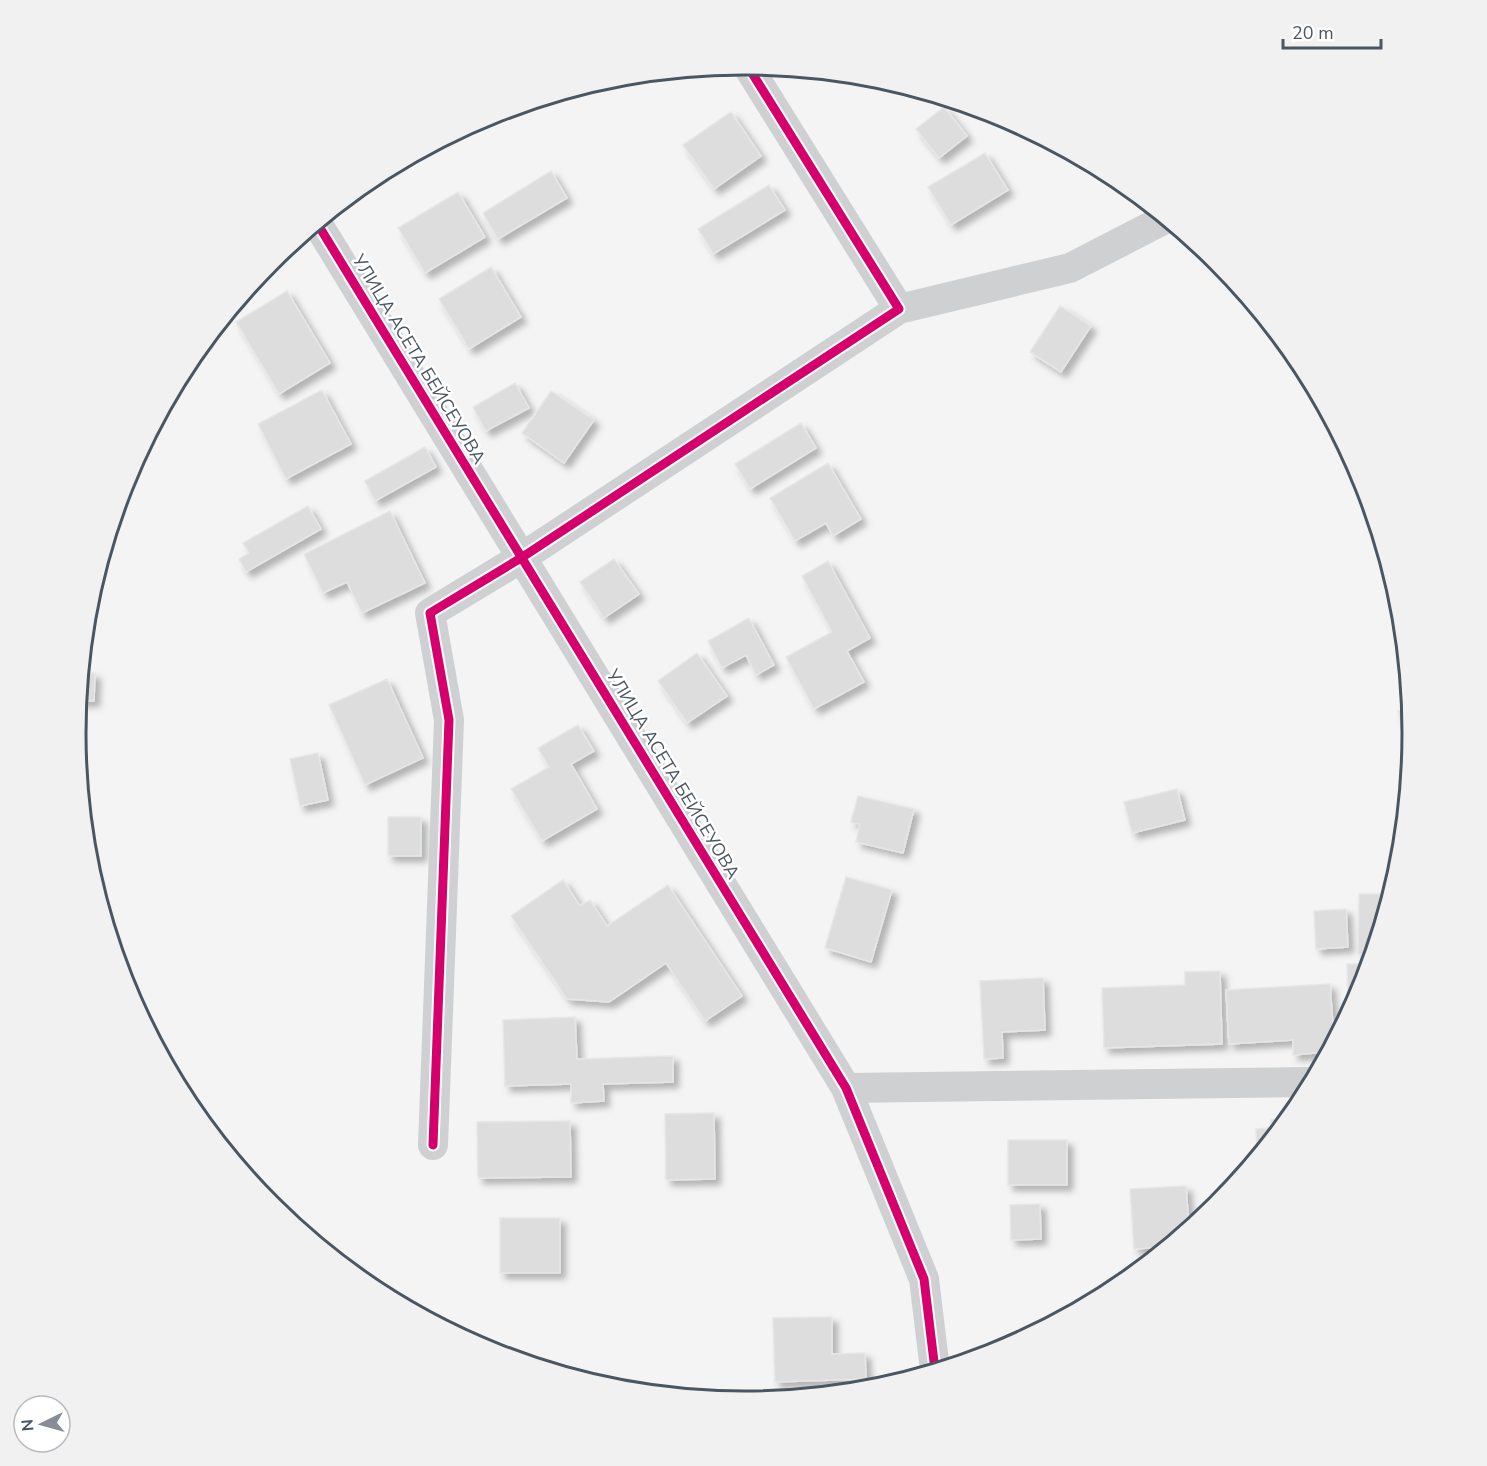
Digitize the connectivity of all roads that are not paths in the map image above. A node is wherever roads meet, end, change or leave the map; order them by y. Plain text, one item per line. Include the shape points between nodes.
1 (753, 75) edge
2 (1158, 223) edge
3 (320, 230) edge
4 (899, 309) junction
5 (521, 558) junction
6 (1301, 1082) edge
7 (846, 1089) junction
8 (433, 1145) dead end
9 (934, 1363) edge

1 - 4 street
2 - 4 street via 1070,268
3 - 5 street, УЛИЦА АСЕТА БЕЙСЕУОВА
4 - 5 street
5 - 7 street, УЛИЦА АСЕТА БЕЙСЕУОВА
5 - 8 street via 430,613 449,720
6 - 7 street
7 - 9 street, УЛИЦА АСЕТА БЕЙСЕУОВА via 924,1279

